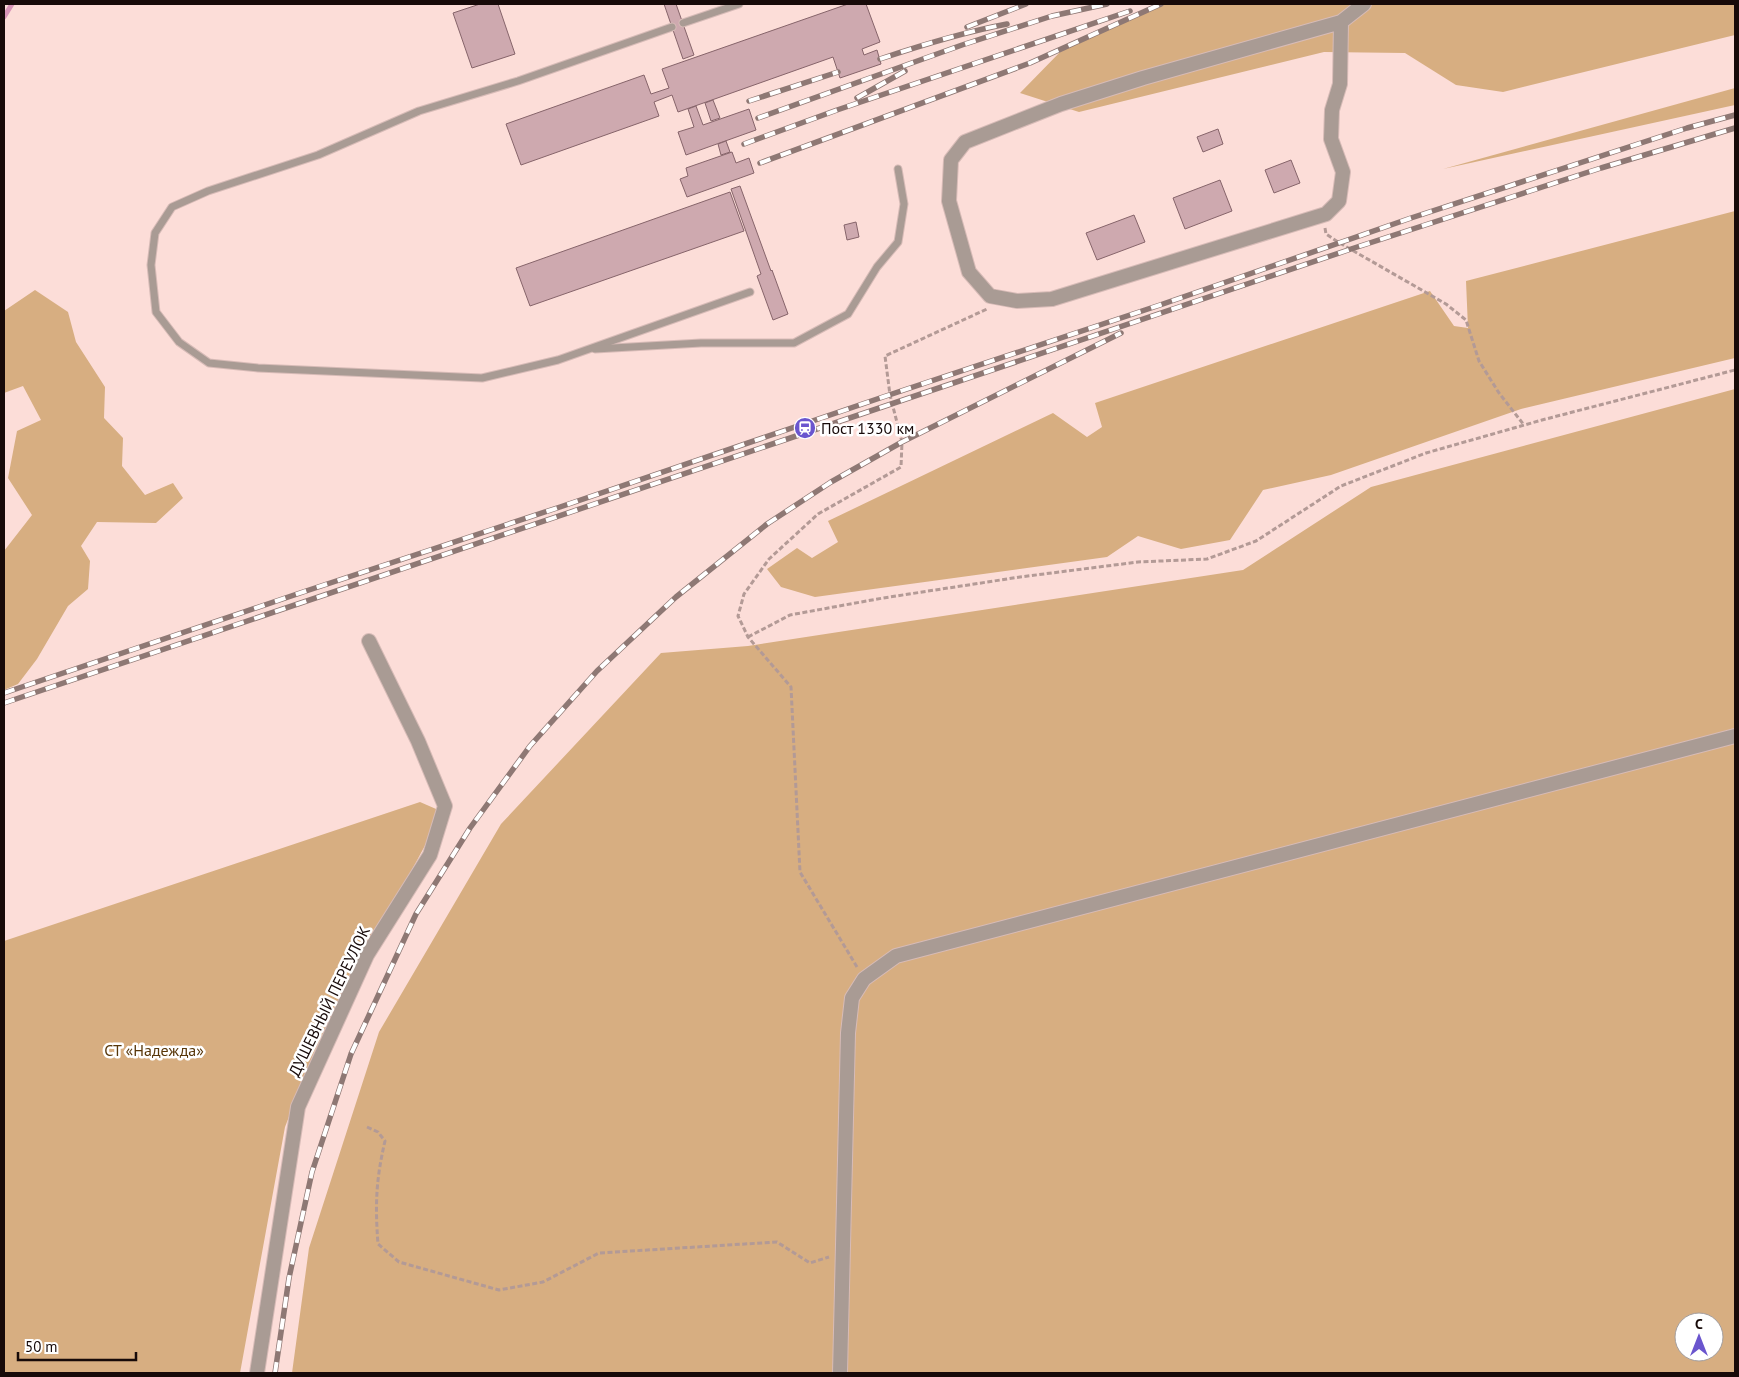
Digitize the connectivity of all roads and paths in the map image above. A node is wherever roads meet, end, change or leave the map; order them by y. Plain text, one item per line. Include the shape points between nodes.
1 (739, 4) edge
2 (1364, 4) edge
3 (1341, 22) junction
4 (683, 23) dead end
5 (672, 27) dead end
6 (898, 169) dead end
7 (1326, 214) junction
8 (750, 292) dead end
9 (990, 296) junction
10 (588, 349) junction
11 (1735, 370) edge
12 (1524, 425) junction
13 (748, 637) junction
14 (369, 641) dead end
15 (1735, 736) edge
16 (864, 979) junction
17 (367, 1128) dead end
18 (843, 1252) junction
19 (257, 1373) edge
20 (840, 1373) edge

1 - 4 lane
2 - 3 street
3 - 7 street via 1340,84 1332,110 1331,138 1343,172 1339,201
3 - 9 street via 1061,104 966,142 951,160 949,201 969,272
5 - 10 lane via 518,81 419,111 318,155 208,191 172,208 155,233 151,265 156,312 179,342 209,363 482,378 558,360
6 - 10 lane via 904,204 898,242 877,267 848,314 794,343 700,343
7 - 9 street via 1052,299 1017,301
7 - 12 path via 1326,234 1446,304 1466,320 1479,361
8 - 10 lane
9 - 13 path via 986,310 885,356 890,395 902,442 901,467 818,514 769,559 744,594 738,616
11 - 12 path
12 - 13 path via 1426,453 1341,486 1256,541 1207,559 1138,562 883,598 790,615
13 - 16 path via 791,687 800,872
14 - 19 street, ДУШЕВНЫЙ ПЕРЕУЛОК via 418,741 444,806 430,855 367,955 298,1107
15 - 16 street via 896,956
16 - 18 street via 852,998 848,1033
17 - 18 path via 378,1132 385,1141 378,1170 375,1207 378,1244 399,1262 499,1290 543,1282 599,1253 777,1242 810,1263
18 - 20 street

